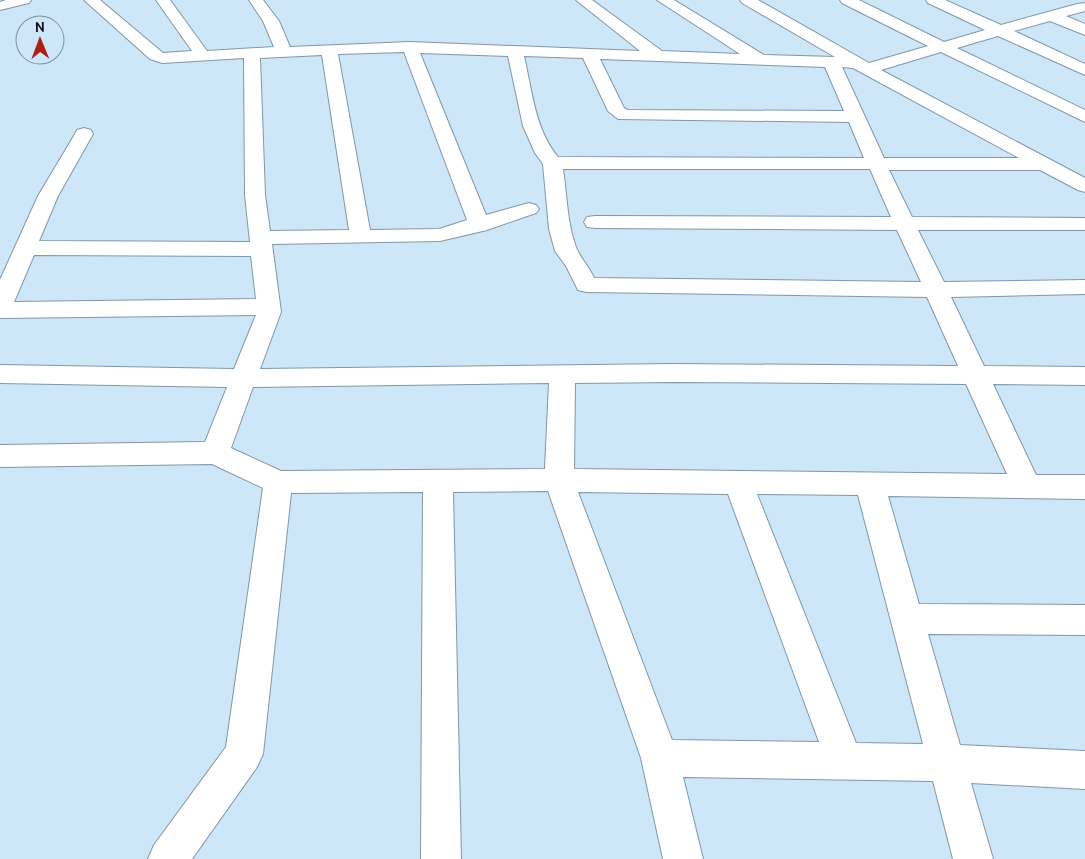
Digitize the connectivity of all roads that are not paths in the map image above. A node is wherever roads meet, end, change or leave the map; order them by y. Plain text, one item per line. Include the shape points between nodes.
1 (24, 0) edge
2 (91, 0) edge
3 (163, 0) edge
4 (256, 0) edge
5 (583, 0) edge
6 (664, 0) edge
7 (747, 0) edge
8 (846, 0) edge
9 (933, 0) edge
10 (0, 6) edge
11 (1082, 7) dead end
12 (1052, 16) junction
13 (1085, 30) edge
14 (999, 31) junction
15 (410, 47) junction
16 (941, 48) junction
17 (329, 50) junction
18 (516, 51) junction
19 (284, 52) junction
20 (252, 53) junction
21 (589, 53) junction
22 (203, 56) junction
23 (659, 56) junction
24 (763, 61) junction
25 (832, 63) junction
26 (862, 66) junction
27 (1085, 70) edge
28 (855, 117) junction
29 (1085, 117) edge
30 (84, 134) dead end
31 (553, 162) junction
32 (1044, 164) junction
33 (877, 165) junction
34 (1085, 186) edge
35 (529, 208) dead end
36 (595, 222) dead end
37 (904, 224) junction
38 (1085, 224) edge
39 (479, 225) junction
40 (361, 237) junction
41 (261, 244) junction
42 (25, 248) junction
43 (1085, 287) edge
44 (935, 290) junction
45 (269, 307) junction
46 (0, 309) edge
47 (0, 374) edge
48 (562, 374) junction
49 (975, 376) junction
50 (1085, 376) edge
51 (244, 378) junction
52 (215, 453) junction
53 (0, 456) edge
54 (559, 480) junction
55 (438, 481) junction
56 (278, 482) junction
57 (738, 482) junction
58 (870, 484) junction
59 (1027, 486) junction
60 (1085, 487) edge
61 (907, 619) junction
62 (1085, 620) edge
63 (660, 758) junction
64 (845, 761) junction
65 (948, 763) junction
66 (1085, 770) edge
67 (168, 859) edge
68 (441, 859) edge
69 (683, 859) edge
70 (973, 859) edge

1 - 10 street
2 - 22 street via 156,56 170,59
3 - 22 street
4 - 19 street via 271,21
5 - 23 street
6 - 24 street
7 - 26 street
8 - 16 street
9 - 14 street
11 - 12 street
12 - 13 street
12 - 14 street
14 - 16 street
14 - 27 street
15 - 17 street
15 - 18 street
15 - 39 street
16 - 26 street
16 - 29 street
17 - 19 street
17 - 40 street
18 - 21 street
18 - 31 street via 532,125 545,156
19 - 20 street
20 - 22 street
20 - 41 street via 255,195
21 - 23 street
21 - 28 street via 617,110 624,115
23 - 24 street
24 - 25 street
25 - 26 street
25 - 28 street
26 - 32 street
28 - 33 street
30 - 42 street via 48,196
31 - 33 street
31 - 44 street via 560,229 566,251 586,285
32 - 33 street
32 - 34 street
33 - 37 street
35 - 39 street
36 - 37 street
37 - 38 street
37 - 44 street
39 - 40 street via 440,235
40 - 41 street
41 - 42 street
41 - 45 street
42 - 46 street
43 - 44 street
44 - 49 street
45 - 46 street
45 - 51 street
47 - 51 street
48 - 49 street
48 - 51 street
48 - 54 street
49 - 50 street
49 - 59 street
51 - 52 street
52 - 53 street
52 - 56 street
54 - 55 street
54 - 57 street
54 - 63 street
55 - 56 street
55 - 68 street
56 - 67 street via 244,754
57 - 58 street
57 - 64 street
58 - 59 street
58 - 61 street
59 - 60 street
61 - 62 street
61 - 65 street
63 - 64 street
63 - 69 street
64 - 65 street
65 - 66 street
65 - 70 street

